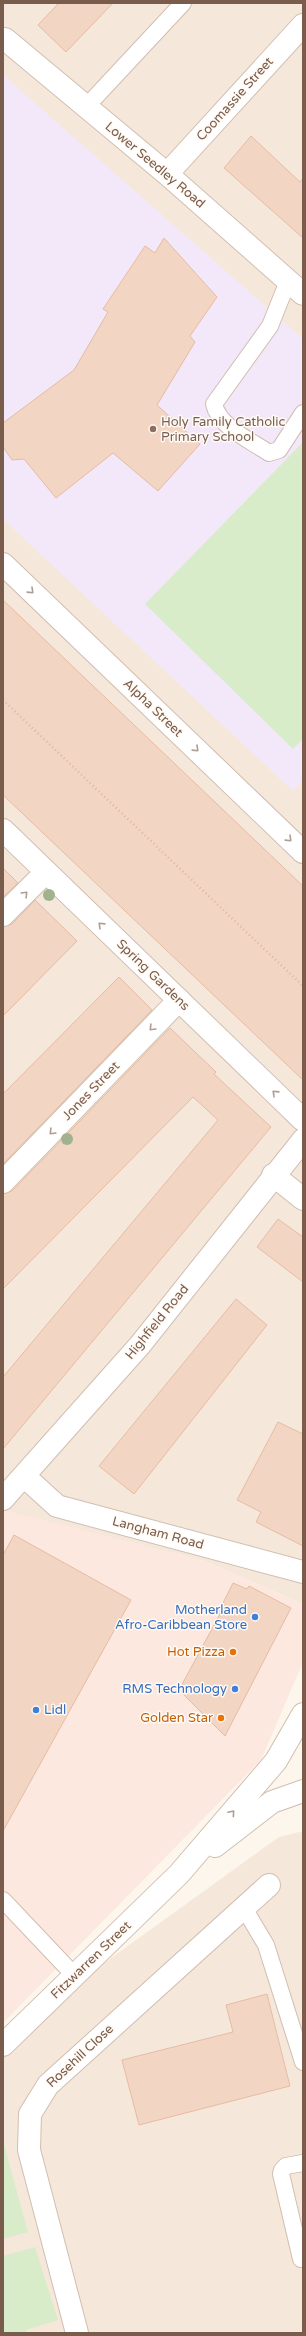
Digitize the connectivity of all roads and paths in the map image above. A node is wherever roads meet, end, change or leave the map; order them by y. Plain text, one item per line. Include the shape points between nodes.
1 (183, 3) edge
2 (303, 25) edge
3 (5, 38) dead end
4 (86, 107) junction
5 (167, 174) junction
6 (296, 288) edge
7 (303, 413) edge
8 (3, 564) edge
9 (3, 700) edge
10 (3, 830) edge
11 (303, 852) edge
12 (46, 872) junction
13 (3, 916) edge
14 (303, 986) edge
15 (178, 1000) junction
16 (303, 1120) edge
17 (303, 1140) edge
18 (273, 1175) junction
19 (3, 1182) edge
20 (303, 1199) edge
21 (24, 1476) junction
22 (5, 1493) edge
23 (303, 1572) edge
24 (303, 1714) edge
25 (303, 1791) edge
26 (179, 1874) junction
27 (269, 1885) dead end
28 (3, 1900) edge
29 (244, 1908) junction
30 (74, 1975) junction
31 (3, 2045) edge
32 (303, 2062) edge
33 (303, 2163) edge
34 (302, 2259) dead end
35 (78, 2333) edge

1 - 4 lane
2 - 5 street, Coomassie Street
3 - 4 street, Lower Seedley Road
4 - 5 street, Lower Seedley Road
5 - 6 street, Lower Seedley Road
6 - 7 lane via 214,404 223,422 269,453 279,450
8 -> 11 street, Alpha Street
9 - 14 path
10 - 12 street, Spring Gardens
13 -> 12 street
15 -> 12 street, Spring Gardens
16 -> 15 street, Spring Gardens
15 -> 19 street, Jones Street
17 - 18 street, Highfield Road
18 - 20 street
18 - 21 street, Highfield Road via 140,1345
21 - 22 street, Highfield Road
21 - 23 street, Langham Road via 57,1506
26 -> 24 street, Fitzwarren Street via 276,1761
25 - 26 street, Fitzwarren Street via 272,1802
26 - 30 street, Fitzwarren Street
27 - 29 street, Rosehill Close
28 - 30 lane
29 - 32 lane via 266,1945
29 - 35 street, Rosehill Close via 48,2085 30,2114 29,2150
30 - 31 street, Fitzwarren Street
33 - 34 lane via 286,2166 281,2174

